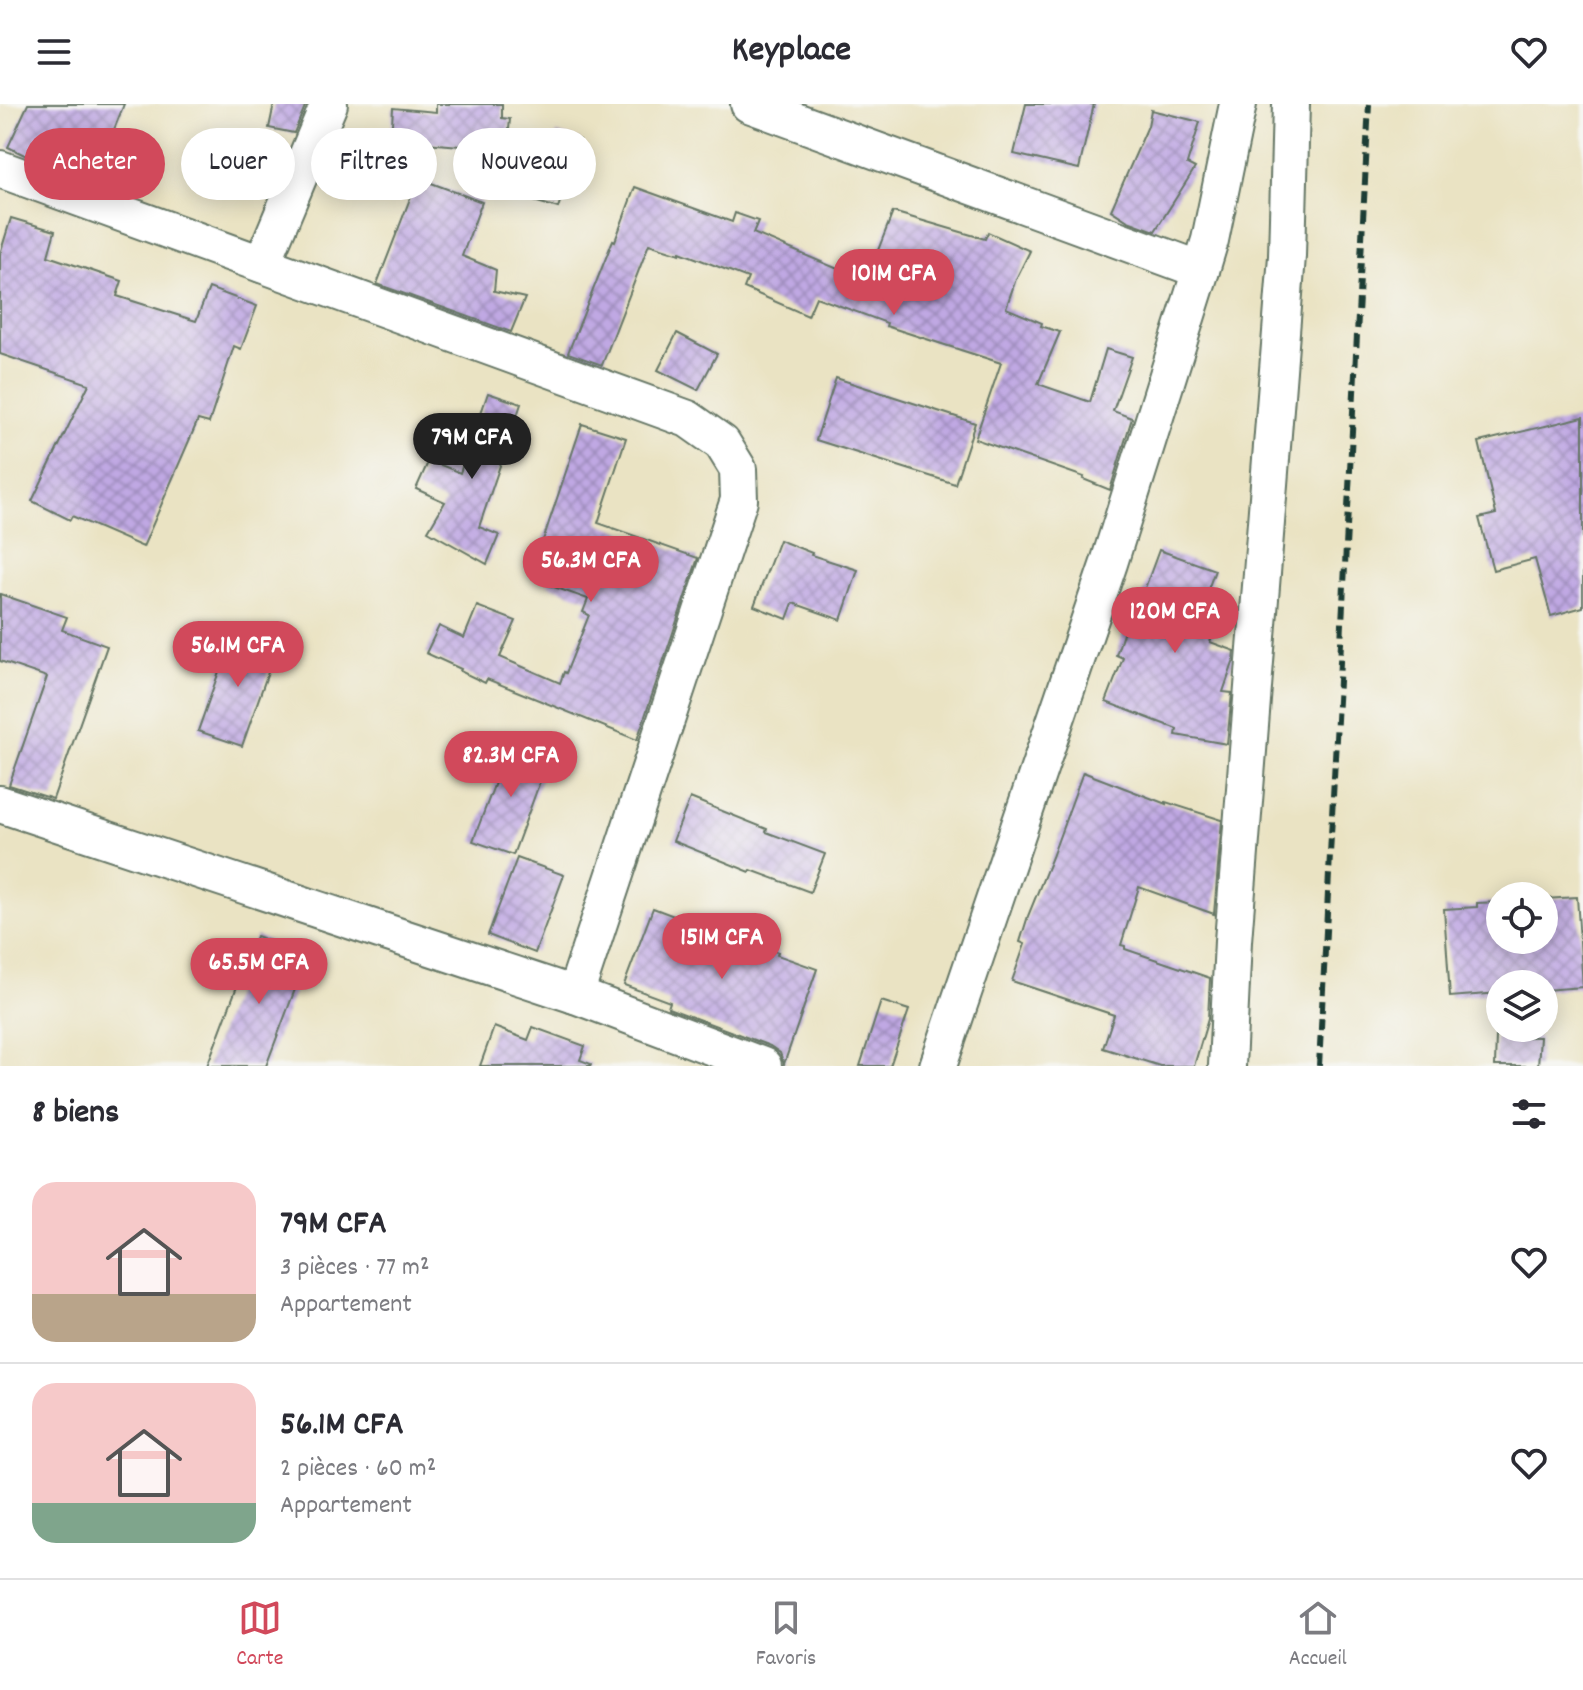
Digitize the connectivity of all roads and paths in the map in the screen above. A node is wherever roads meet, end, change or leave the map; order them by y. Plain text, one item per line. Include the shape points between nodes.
1 (329, 104) edge
2 (749, 104) edge
3 (1238, 104) edge
4 (1291, 104) edge
5 (0, 169) edge
6 (262, 264) junction
7 (1201, 270) junction
8 (0, 804) edge
9 (575, 995) junction
10 (763, 1066) edge
11 (938, 1066) edge
12 (1227, 1066) edge

1 - 6 street
2 - 7 street
3 - 7 street
4 - 12 street via 1287,256
5 - 6 street
6 - 9 street via 688,419 722,443 738,469 739,500
7 - 11 street via 1109,563
8 - 9 street
9 - 10 street

